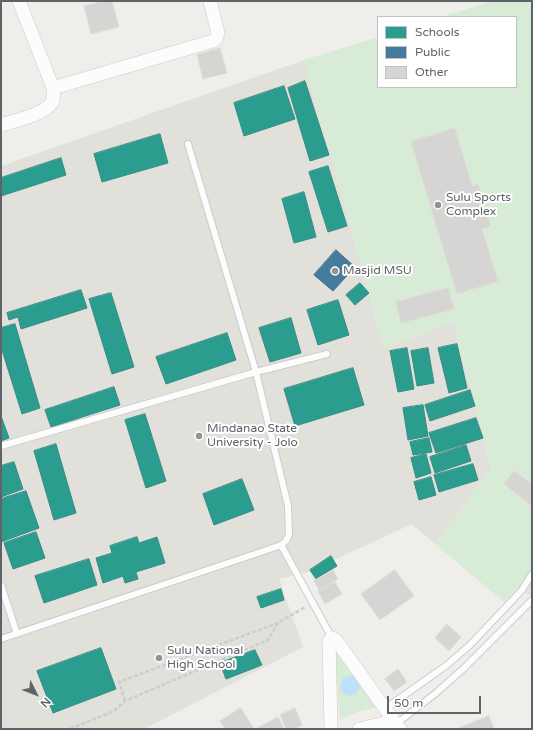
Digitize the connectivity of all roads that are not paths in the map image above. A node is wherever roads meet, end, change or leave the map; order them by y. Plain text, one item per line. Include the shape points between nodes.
1 (18, 1) edge
2 (210, 1) edge
3 (53, 88) junction
4 (1, 125) edge
5 (188, 144) dead end
6 (327, 354) dead end
7 (256, 372) junction
8 (1, 446) edge
9 (281, 545) junction
10 (532, 574) edge
11 (1, 585) edge
12 (532, 600) edge
13 (17, 634) junction
14 (332, 638) junction
15 (1, 639) edge
16 (386, 708) junction
17 (397, 725) edge
18 (331, 729) edge
19 (359, 729) edge

1 - 3 street
2 - 3 street via 218,33 213,41
3 - 4 street via 53,101 45,109
5 - 7 lane
6 - 7 lane
7 - 8 lane
7 - 9 lane via 288,506 289,534
9 - 13 lane
9 - 14 lane
10 - 16 lane via 522,590 470,645
11 - 13 lane
12 - 17 lane via 463,669
13 - 15 lane
14 - 16 street
14 - 18 street via 329,641
16 - 17 street
17 - 19 street

